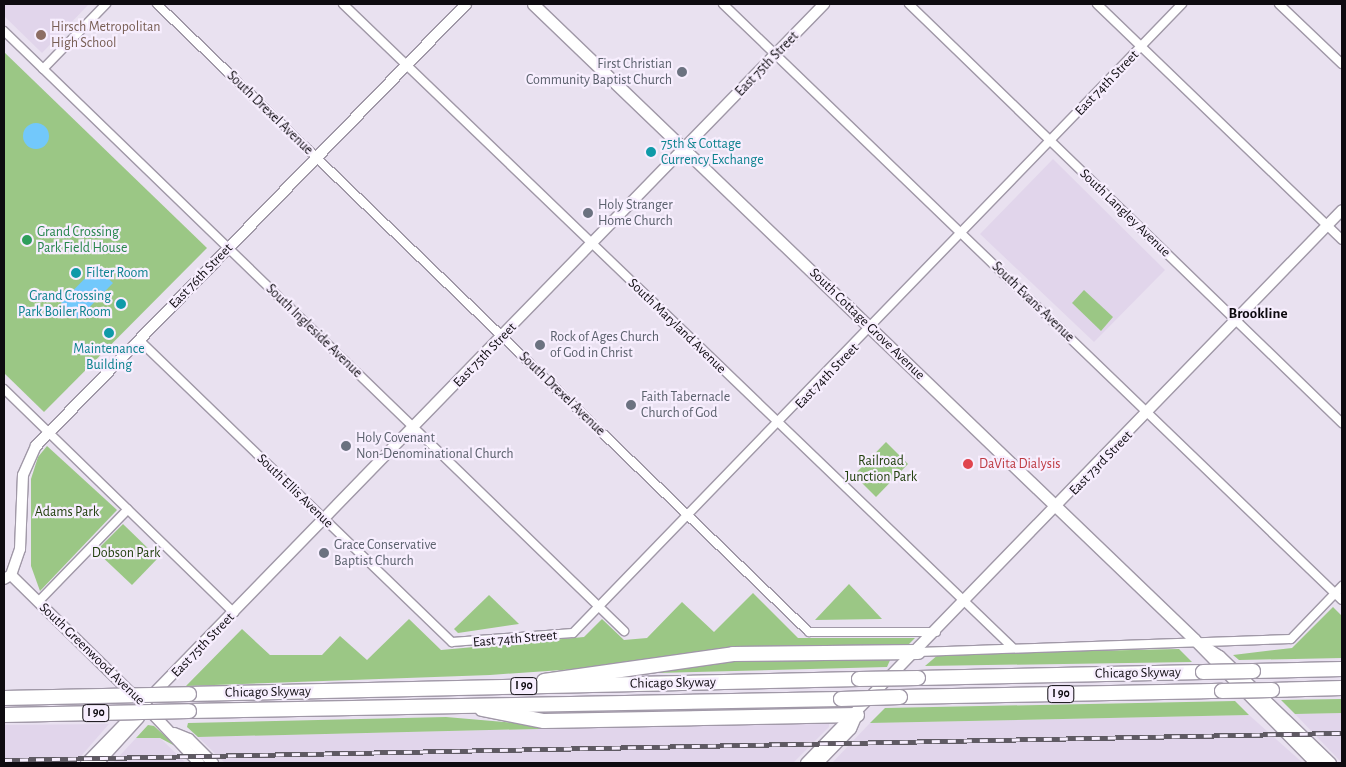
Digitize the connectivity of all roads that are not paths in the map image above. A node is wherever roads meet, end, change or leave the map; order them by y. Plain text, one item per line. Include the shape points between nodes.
1 (106, 4) edge
2 (157, 4) edge
3 (343, 4) edge
4 (466, 4) edge
5 (533, 4) edge
6 (723, 4) edge
7 (824, 4) edge
8 (909, 4) edge
9 (1097, 4) edge
10 (1182, 4) edge
11 (1280, 4) edge
12 (4, 31) edge
13 (1141, 47) junction
14 (776, 55) junction
15 (1342, 64) edge
16 (406, 65) junction
17 (43, 69) junction
18 (1051, 141) junction
19 (686, 149) junction
20 (317, 157) junction
21 (1342, 210) edge
22 (1327, 226) junction
23 (962, 234) junction
24 (1342, 240) edge
25 (593, 245) junction
26 (228, 248) junction
27 (1237, 321) junction
28 (872, 329) junction
29 (503, 337) junction
30 (138, 340) junction
31 (4, 389) edge
32 (1148, 413) junction
33 (1342, 423) edge
34 (780, 424) junction
35 (414, 428) junction
36 (49, 432) junction
37 (1058, 508) junction
38 (128, 509) junction
39 (690, 517) junction
40 (324, 520) junction
41 (7, 577) edge
42 (1342, 586) edge
43 (1335, 593) junction
44 (1342, 600) edge
45 (38, 602) junction
46 (966, 603) junction
47 (601, 609) junction
48 (234, 613) junction
49 (624, 631) dead end
50 (938, 632) junction
51 (452, 642) joint
52 (1200, 645) junction
53 (1012, 647) junction
54 (918, 652) junction
55 (1342, 669) edge
56 (525, 686) junction
57 (1342, 688) edge
58 (4, 698) edge
59 (144, 705) junction
60 (474, 706) junction
61 (4, 715) edge
62 (858, 715) junction
63 (174, 733) junction
64 (86, 763) edge
65 (98, 763) edge
66 (199, 763) edge
67 (213, 763) edge
68 (806, 763) edge
69 (818, 763) edge
70 (1316, 763) edge
71 (1330, 763) edge

1 - 17 street
2 - 20 street, South Drexel Avenue
3 - 16 street, South Maryland Avenue
4 - 16 street, East 76th Street
5 - 19 main road, South Cottage Grove Avenue
6 - 14 street, South Evans Avenue
7 - 14 street, East 75th Street
8 - 18 street, South Langley Avenue
9 - 13 street
10 - 13 street, East 74th Street
11 - 15 street
12 - 17 street, South Ingleside Avenue
13 - 18 street, East 74th Street
13 - 22 street
14 - 19 street, East 75th Street
14 - 23 street, South Evans Avenue
16 - 20 street, East 76th Street
16 - 25 street, South Maryland Avenue
17 - 26 street, South Ingleside Avenue
18 - 23 street, East 74th Street
18 - 27 street, South Langley Avenue
19 - 25 street, East 75th Street
19 - 28 main road, South Cottage Grove Avenue
20 - 26 street, East 76th Street
20 - 29 street, South Drexel Avenue
21 - 22 street, East 73rd Street
22 - 24 street
22 - 27 street, East 73rd Street
23 - 28 street, East 74th Street
23 - 32 street, South Evans Avenue
25 - 29 street, East 75th Street
25 - 34 street, South Maryland Avenue
26 - 30 street, East 76th Street
26 - 35 street, South Ingleside Avenue
27 - 32 street, East 73rd Street
27 - 33 street, South Langley Avenue
28 - 34 street, East 74th Street
28 - 37 main road, South Cottage Grove Avenue
29 - 35 street, East 75th Street
29 - 39 street, South Drexel Avenue
30 - 36 street, East 76th Street
30 - 40 street, South Ellis Avenue
31 - 36 street
32 - 37 street, East 73rd Street
32 - 43 street, South Evans Avenue
34 - 39 street, East 74th Street
34 - 46 street, South Maryland Avenue
35 - 40 street, East 75th Street
35 - 47 street, South Ingleside Avenue
36 - 38 street
36 - 41 street, East 76th Street via 28,458 23,475 24,525
37 - 46 street, East 73rd Street
37 - 52 main road, South Cottage Grove Avenue
38 - 45 street
38 - 48 street
39 - 47 street, East 74th Street
39 - 50 street, South Drexel Avenue via 809,632
40 - 48 street, East 75th Street
40 - 51 street, South Ellis Avenue
41 - 45 street, South Greenwood Avenue
42 - 43 street
43 - 44 street, South Evans Avenue
43 - 52 street via 1291,639
45 - 59 street, South Greenwood Avenue
46 - 50 street, East 73rd Street
46 - 53 street, South Maryland Avenue
47 - 49 street, South Ingleside Avenue
47 - 51 street, East 74th Street via 573,633
48 - 59 street, East 75th Street
50 - 54 street, East 73rd Street
52 - 53 street
52 - 70 main road, South Cottage Grove Avenue via 1212,662
52 - 71 main road, South Cottage Grove Avenue via 1220,656
53 - 54 street
54 - 56 highway via 702,657 561,676
54 - 62 street, East 73rd Street
55 - 56 highway, Chicago Skyway / I 90, bridge
56 - 58 highway, Chicago Skyway / I 90, bridge
57 - 60 highway, Chicago Skyway / I 90, bridge
59 - 63 street, South Greenwood Avenue
59 - 64 street, East 75th Street
59 - 65 street, East 75th Street via 139,718
60 - 61 highway, Chicago Skyway / I 90, bridge
60 - 62 highway via 499,715 544,721
62 - 68 street, East 73rd Street via 844,722
62 - 69 street, East 73rd Street via 851,729
63 - 66 street, South Greenwood Avenue
63 - 67 street, South Greenwood Avenue via 189,739

